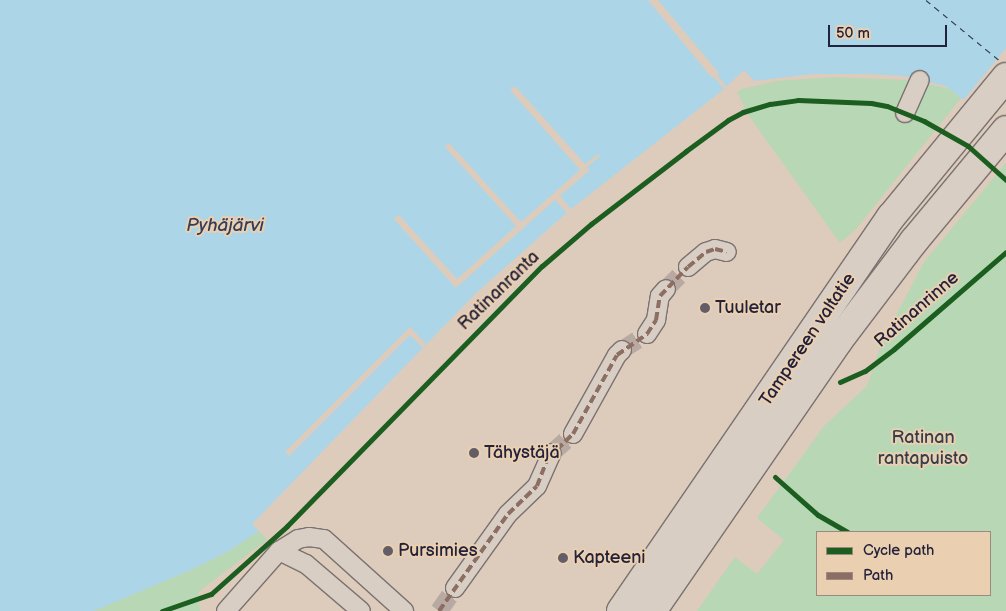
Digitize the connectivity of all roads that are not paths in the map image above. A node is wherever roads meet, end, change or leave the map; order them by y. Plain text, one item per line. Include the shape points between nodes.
1 (1006, 77) edge
2 (920, 80) dead end
3 (905, 112) dead end
4 (1006, 130) edge
5 (727, 252) dead end
6 (688, 267) tunnel mouth
7 (666, 289) tunnel mouth
8 (647, 334) tunnel mouth
9 (622, 350) tunnel mouth
10 (573, 434) tunnel mouth
11 (552, 454) tunnel mouth
12 (279, 552) junction
13 (455, 588) tunnel mouth
14 (230, 609) edge
15 (361, 611) edge
16 (404, 611) edge
17 (622, 611) edge
18 (652, 611) edge

1 - 17 main road, Tampereen valtatie via 905,200
2 - 3 street
4 - 18 main road, Tampereen valtatie via 930,221 839,340
5 - 6 street via 715,249 706,252
7 - 8 street via 660,296 656,320
9 - 10 street
11 - 13 street via 537,486 508,514
12 - 14 street
12 - 15 street via 306,564
12 - 16 street via 298,539 309,536 324,539

